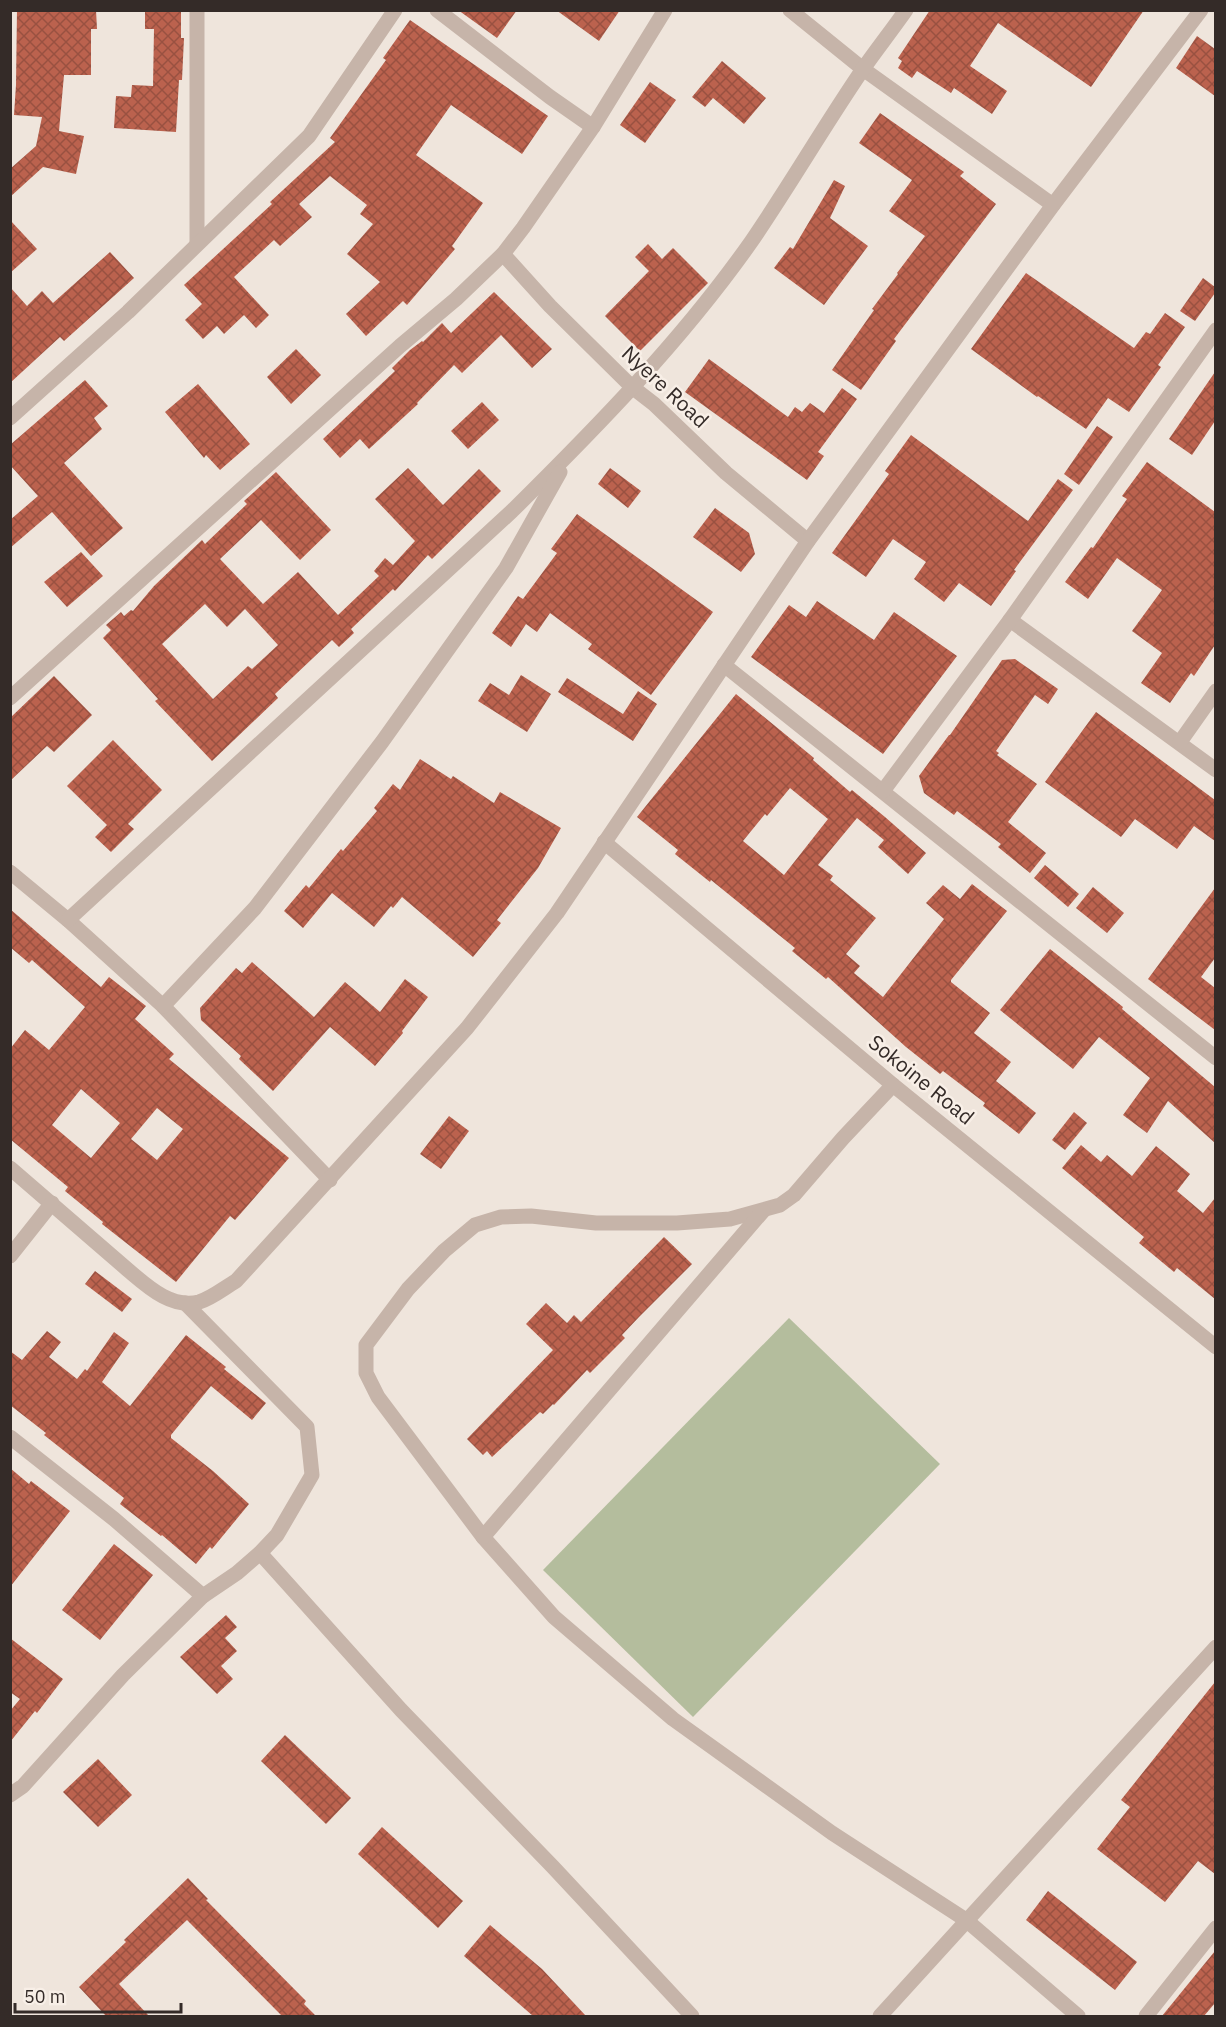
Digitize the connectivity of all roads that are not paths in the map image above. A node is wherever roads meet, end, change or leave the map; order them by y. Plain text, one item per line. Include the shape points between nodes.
1 (198, 10) edge
2 (395, 10) edge
3 (437, 10) edge
4 (665, 10) edge
5 (790, 10) edge
6 (906, 10) edge
7 (1201, 10) edge
8 (863, 69) junction
9 (593, 127) junction
10 (1053, 205) junction
11 (197, 244) junction
12 (503, 254) junction
13 (1215, 330) edge
14 (632, 387) junction
15 (10, 418) edge
16 (568, 456) junction
17 (808, 541) junction
18 (1010, 620) junction
19 (724, 664) junction
20 (1215, 691) edge
21 (10, 698) edge
22 (1180, 742) junction
23 (1215, 770) edge
24 (883, 791) junction
25 (604, 842) junction
26 (10, 872) edge
27 (68, 920) junction
28 (163, 1006) junction
29 (1215, 1058) edge
30 (893, 1085) junction
31 (10, 1168) edge
32 (330, 1180) junction
33 (52, 1203) junction
34 (763, 1211) junction
35 (10, 1256) edge
36 (185, 1303) junction
37 (1215, 1347) edge
38 (10, 1437) edge
39 (483, 1537) junction
40 (260, 1554) junction
41 (203, 1596) junction
42 (1215, 1647) edge
43 (10, 1795) edge
44 (966, 1920) junction
45 (1215, 1928) edge
46 (692, 2016) edge
47 (880, 2016) edge
48 (1078, 2016) edge
49 (1146, 2016) edge

1 - 11 street
2 - 11 street via 309,136
3 - 9 street
4 - 9 street
5 - 8 street
6 - 8 street
7 - 10 street
8 - 10 street
8 - 14 street via 750,242 688,324
9 - 12 street
10 - 17 street
11 - 15 street
12 - 14 street, Nyere Road
12 - 21 street
13 - 18 street
14 - 16 street
14 - 17 street, Nyere Road
16 - 27 street via 418,600
16 - 28 street via 506,568 382,742 255,908
17 - 19 street
18 - 22 street
18 - 24 street
19 - 24 street
19 - 25 street
20 - 22 street
22 - 23 street
24 - 29 street
25 - 30 street, Sokoine Road
25 - 32 street via 557,913 467,1029
26 - 27 street
27 - 28 street
28 - 32 street
30 - 34 street via 794,1195
30 - 37 street, Sokoine Road
31 - 33 street
32 - 36 street via 236,1281 209,1298
33 - 35 street
33 - 36 street via 147,1286 169,1300
34 - 39 street
34 - 39 street via 730,1219 677,1223 501,1217 475,1225 408,1289 366,1345 366,1373 378,1397
36 - 40 street via 307,1427 312,1475 277,1535
38 - 41 street
39 - 44 street via 554,1617 673,1719 832,1833
40 - 41 street
40 - 46 street via 401,1710
41 - 43 street via 123,1676 23,1786
42 - 44 street
44 - 47 street
44 - 48 street
45 - 49 street

